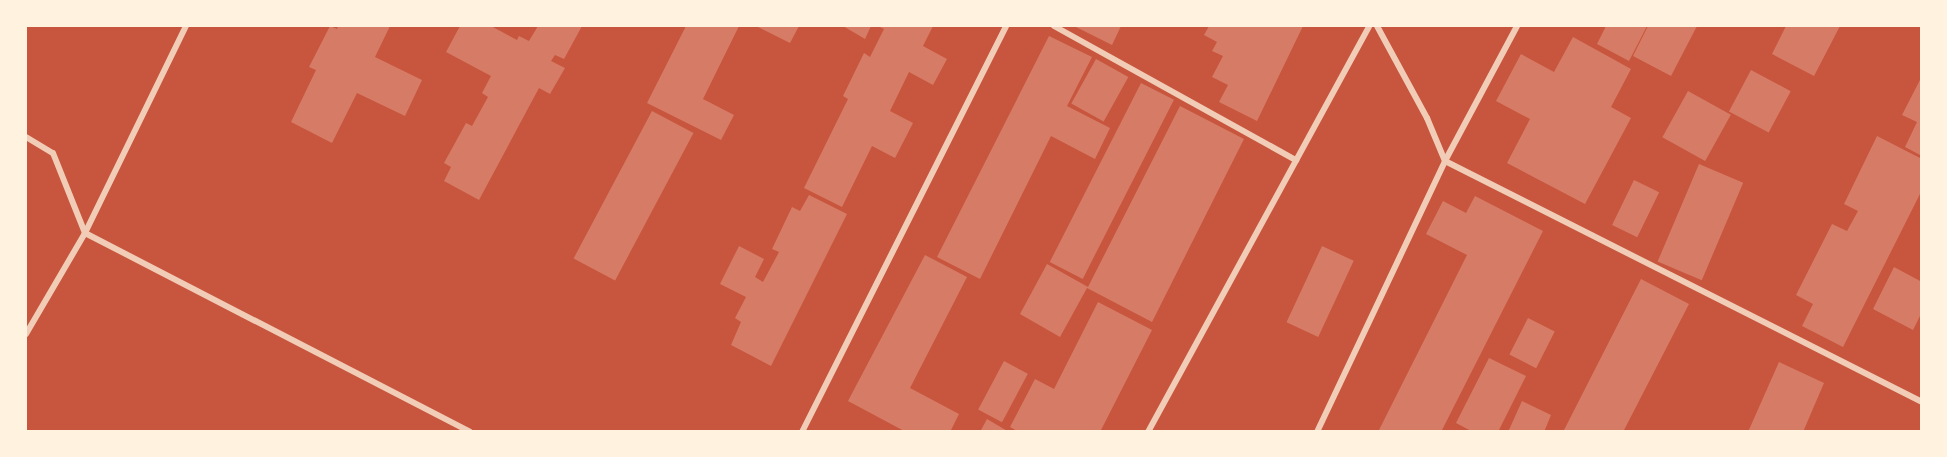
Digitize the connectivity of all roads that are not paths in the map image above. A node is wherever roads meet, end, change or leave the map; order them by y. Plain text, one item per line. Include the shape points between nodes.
1 (186, 26) edge
2 (1006, 26) edge
3 (1054, 26) edge
4 (1369, 26) edge
5 (1377, 26) edge
6 (1517, 26) edge
7 (26, 137) edge
8 (1296, 160) junction
9 (1445, 161) junction
10 (85, 233) junction
11 (26, 334) edge
12 (1922, 402) edge
13 (470, 432) edge
14 (802, 432) edge
15 (1148, 432) edge
16 (1317, 432) edge

1 - 10 street
2 - 14 street
3 - 8 street
4 - 8 street
5 - 9 street via 1427,118
6 - 9 street
7 - 10 street via 53,153
8 - 15 street
9 - 12 street
9 - 16 street
10 - 11 street
10 - 13 street

